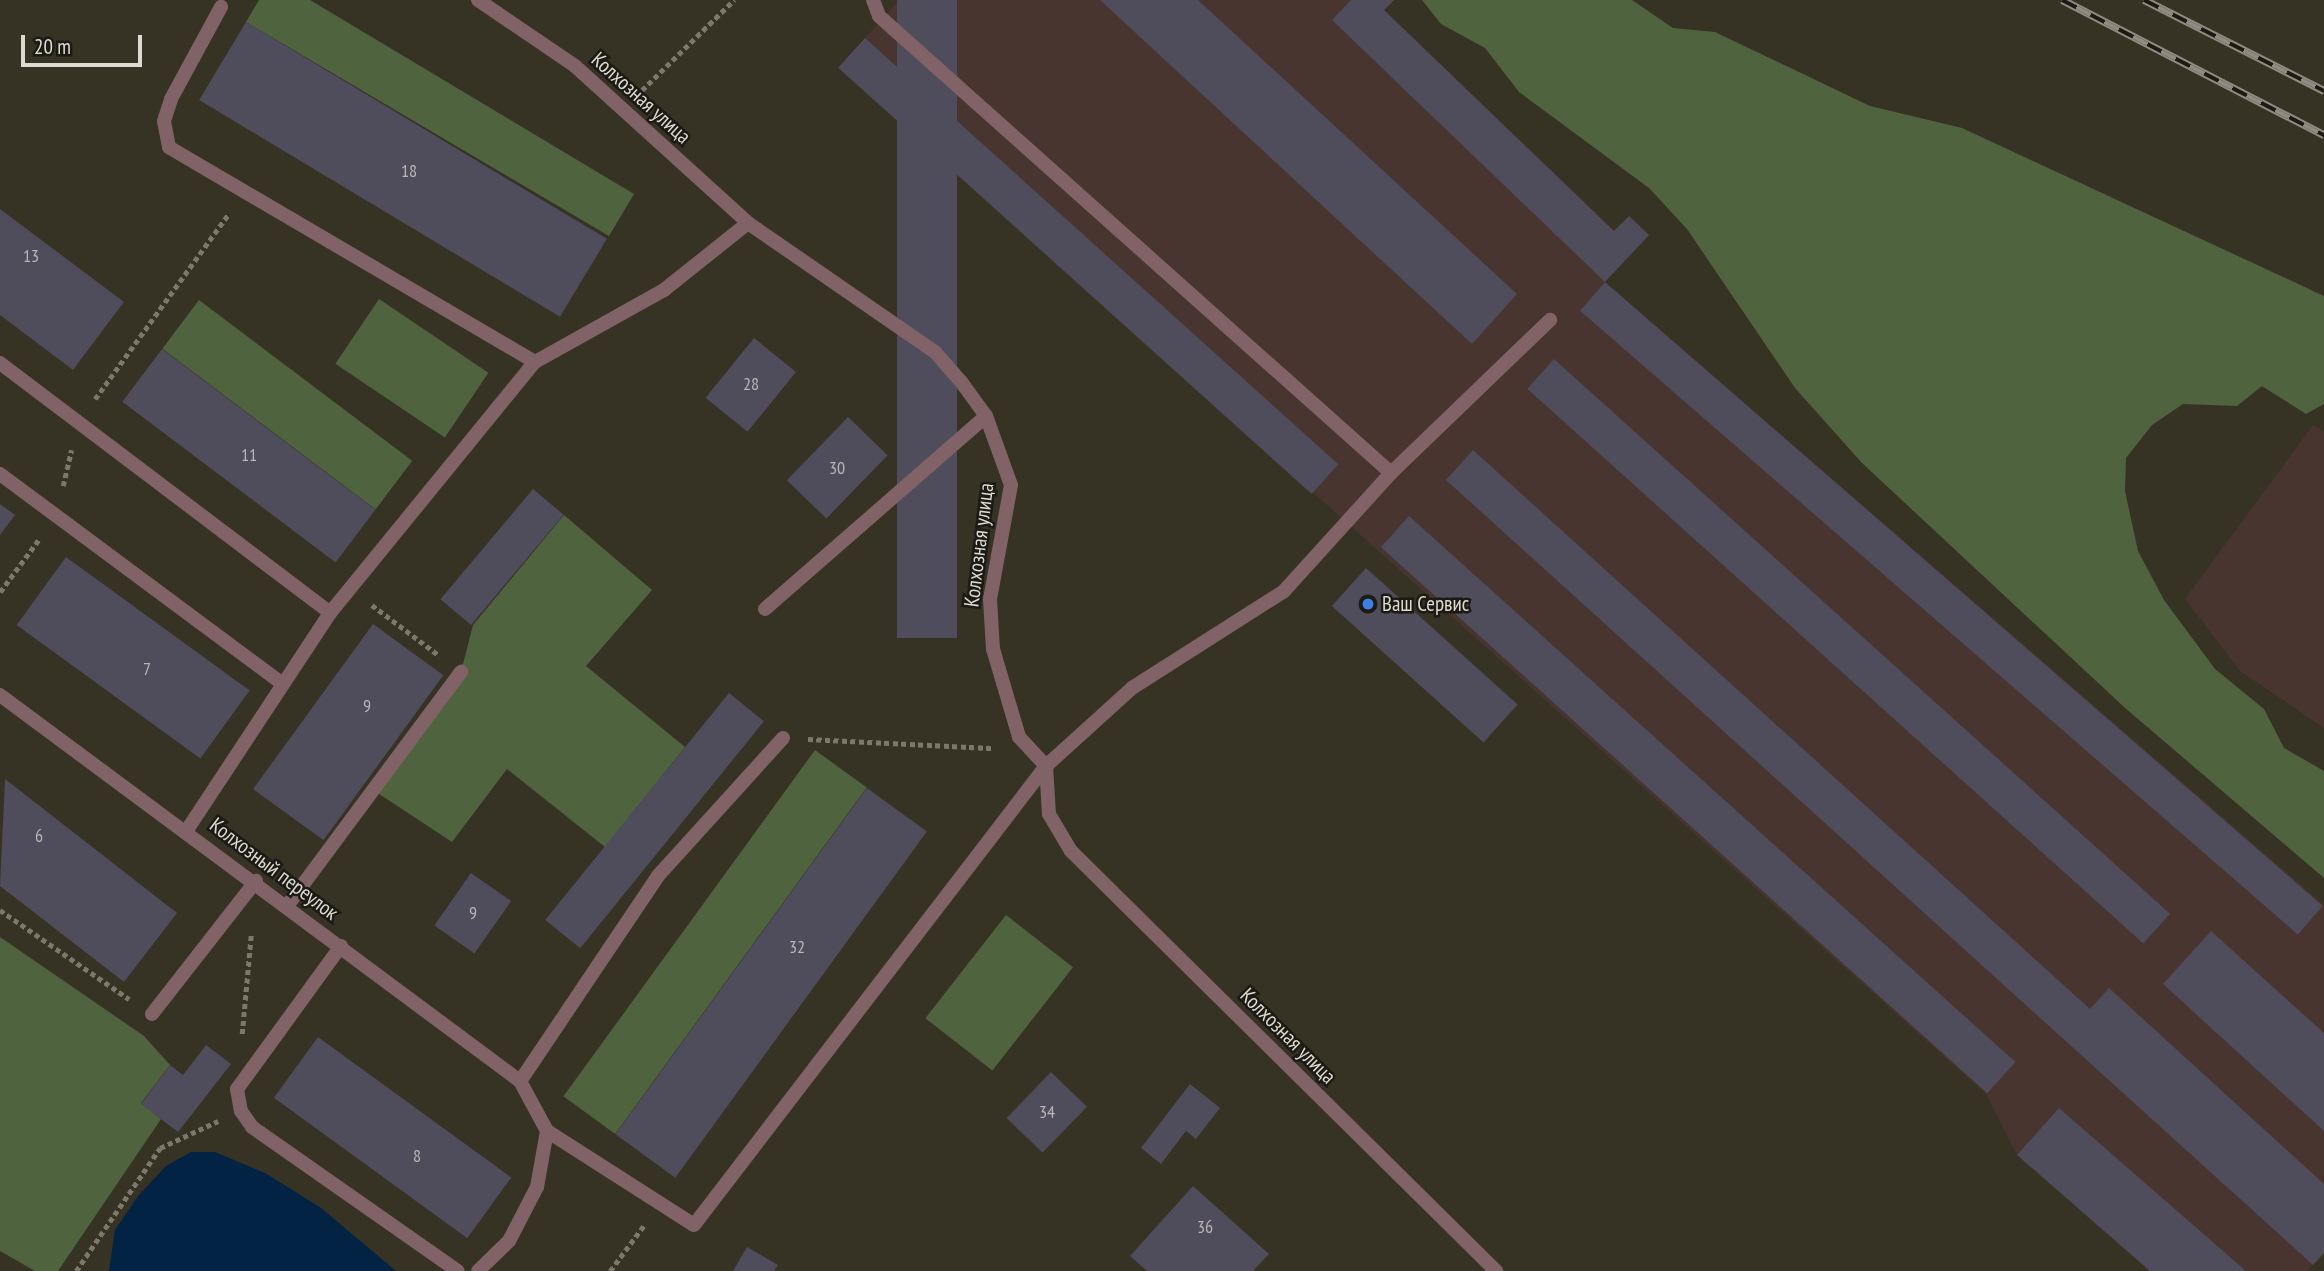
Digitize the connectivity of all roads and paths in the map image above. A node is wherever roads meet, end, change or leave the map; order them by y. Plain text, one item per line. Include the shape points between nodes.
1 (478, 0) edge
2 (734, 0) edge
3 (873, 0) edge
4 (221, 7) dead end
5 (623, 109) junction
6 (244, 192) junction
7 (748, 223) junction
8 (1550, 320) dead end
9 (534, 362) junction
10 (0, 363) edge
11 (986, 416) junction
12 (78, 422) junction
13 (1391, 473) junction
14 (0, 474) edge
15 (349, 589) junction
16 (765, 609) dead end
17 (330, 613) junction
18 (461, 672) joint
19 (284, 684) junction
20 (0, 695) edge
21 (783, 738) joint
22 (1045, 766) junction
23 (187, 830) junction
24 (256, 881) junction
25 (287, 906) junction
26 (0, 910) edge
27 (341, 946) junction
28 (152, 1014) joint
29 (520, 1082) junction
30 (237, 1089) junction
31 (241, 1111) junction
32 (547, 1131) junction
33 (660, 1203) junction
34 (76, 1271) edge
35 (458, 1271) edge
36 (478, 1271) edge
37 (610, 1271) edge
38 (1496, 1271) edge

1 - 5 street, Колхозная улица via 575,66
2 - 5 path
3 - 13 street via 879,16
4 - 6 street via 164,121 169,147
5 - 7 street, Колхозная улица
6 - 9 street
6 - 12 path
7 - 9 street via 664,290
7 - 11 street, Колхозная улица via 935,352
8 - 13 street
9 - 15 street
10 - 12 street
11 - 16 street
11 - 22 street, Колхозная улица via 1011,485 990,599 993,649 1019,737
12 - 17 street
13 - 22 street via 1284,592 1132,688
14 - 19 street
15 - 17 street
15 - 18 path
17 - 19 street
18 - 25 street
19 - 23 street
20 - 23 street, Колхозный переулок
21 - 22 path via 998,748
21 - 29 street via 658,876
22 - 33 street via 694,1225
22 - 38 street, Колхозная улица via 1049,814 1071,851
23 - 24 street, Колхозный переулок
24 - 25 street, Колхозный переулок
24 - 28 street
24 - 30 path
25 - 27 street, Колхозный переулок
26 - 28 path
27 - 29 street, Колхозный переулок
27 - 30 street
29 - 32 street
30 - 31 street
31 - 34 path via 160,1148
31 - 35 street via 252,1127
32 - 33 street
32 - 36 street via 537,1187 509,1241
33 - 37 path

